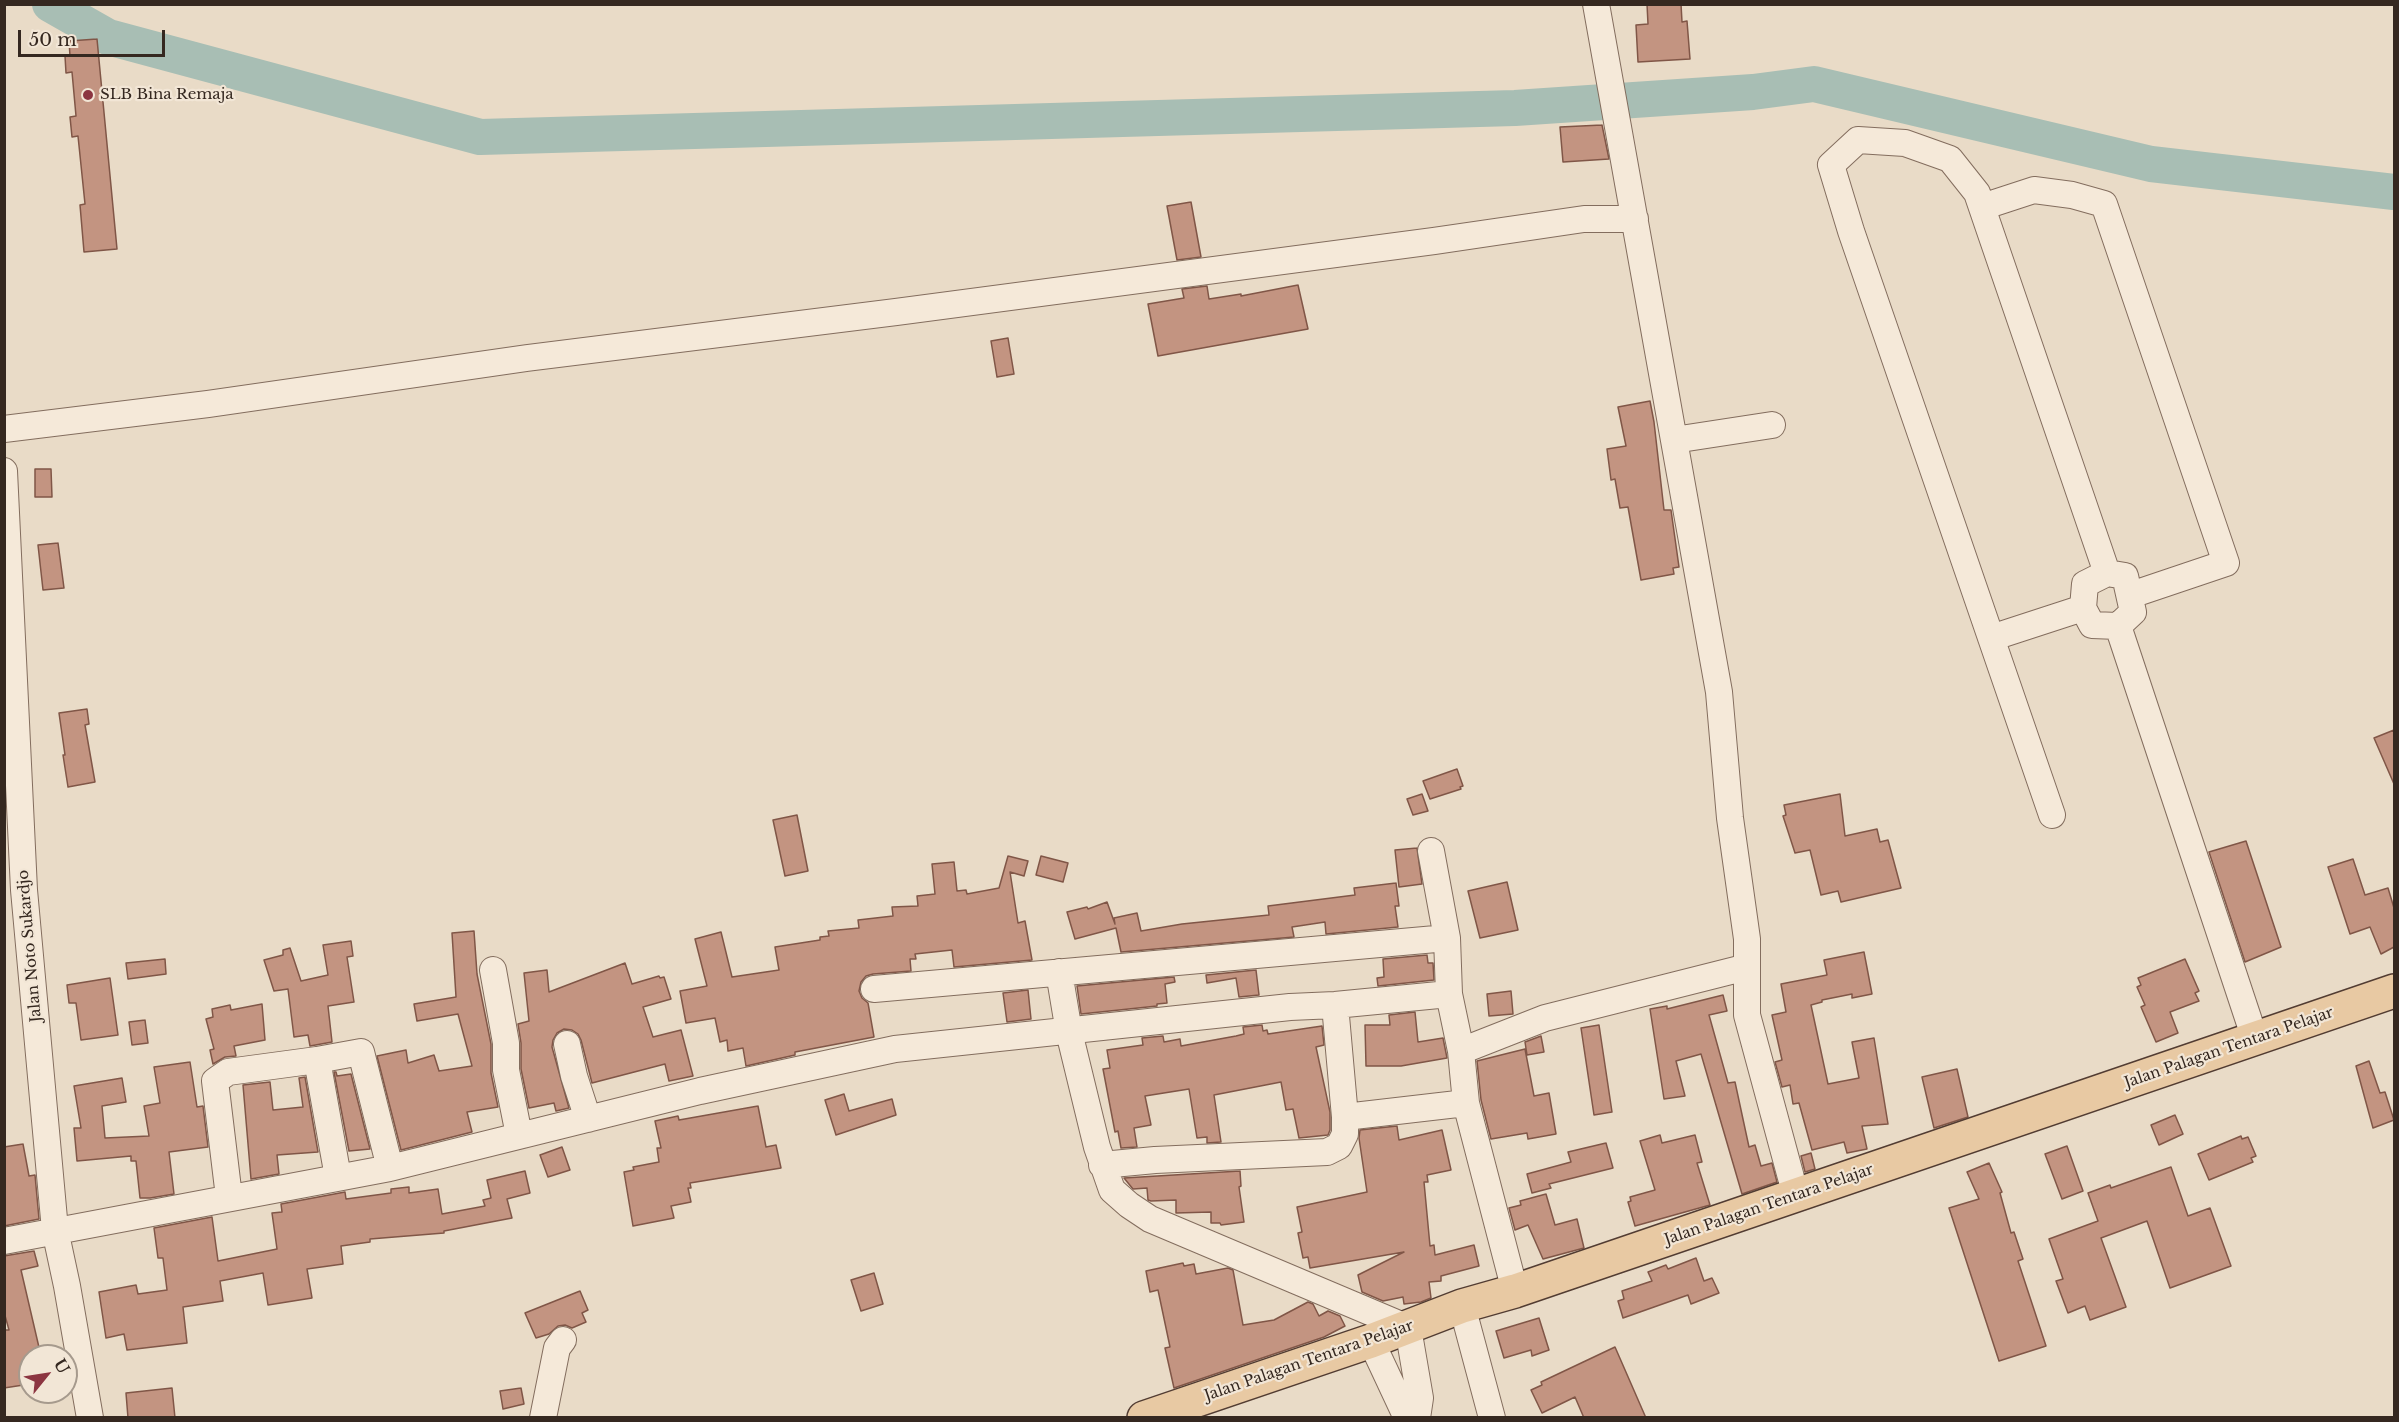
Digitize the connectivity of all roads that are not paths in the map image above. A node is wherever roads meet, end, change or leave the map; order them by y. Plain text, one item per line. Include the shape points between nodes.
1 (1596, 4) edge
2 (1982, 207) junction
3 (1635, 219) junction
4 (1772, 425) dead end
5 (4, 429) edge
6 (1674, 440) junction
7 (4, 471) edge
8 (2107, 573) junction
9 (2131, 595) junction
10 (2083, 608) junction
11 (2118, 626) junction
12 (1991, 638) junction
13 (2052, 815) dead end
14 (1431, 851) dead end
15 (1446, 938) junction
16 (1747, 967) junction
17 (493, 970) dead end
18 (1059, 972) junction
19 (874, 989) dead end
20 (2394, 991) edge
21 (1449, 994) junction
22 (1335, 1005) junction
23 (1069, 1032) junction
24 (2255, 1039) junction
25 (567, 1044) dead end
26 (1461, 1051) junction
27 (317, 1060) junction
28 (1466, 1104) junction
29 (1345, 1118) junction
30 (588, 1119) junction
31 (519, 1135) junction
32 (1102, 1165) junction
33 (390, 1168) junction
34 (338, 1177) junction
35 (1796, 1196) junction
36 (229, 1197) junction
37 (56, 1230) junction
38 (4, 1241) edge
39 (1515, 1291) junction
40 (1462, 1306) junction
41 (1408, 1328) junction
42 (562, 1340) dead end
43 (1371, 1341) junction
44 (90, 1418) edge
45 (543, 1418) edge
46 (1144, 1418) edge
47 (1407, 1418) edge
48 (1417, 1418) edge
49 (1492, 1418) edge

1 - 3 street
2 - 8 street
2 - 9 street via 2034,190 2104,204 2226,563
2 - 12 street via 1977,193 1950,159 1905,143 1858,140 1831,165
3 - 5 street via 1584,219
3 - 6 street
4 - 6 street
6 - 16 street via 1719,692
7 - 37 street, Jalan Noto Sukardjo via 24,890
8 - 9 street via 2126,576
8 - 10 street via 2085,584
9 - 11 street via 2133,612
10 - 11 street via 2092,625
10 - 12 street
11 - 24 street
12 - 13 street
14 - 15 street
15 - 18 street
15 - 21 street
16 - 26 street via 1545,1018
16 - 35 street via 1747,1015
17 - 31 street
18 - 19 street
18 - 23 street
20 - 24 main road, Jalan Palagan Tentara Pelajar
21 - 22 street
21 - 26 street
22 - 23 street
22 - 29 street
23 - 30 street via 895,1049
23 - 32 street
24 - 35 main road, Jalan Palagan Tentara Pelajar
25 - 30 street
26 - 28 street
27 - 33 street via 361,1052
27 - 34 street
27 - 36 street via 228,1072 215,1081
28 - 29 street
28 - 39 street
29 - 32 street via 1345,1134 1339,1146 1327,1152
30 - 31 street
31 - 33 street
32 - 41 street via 1112,1190 1150,1219
33 - 34 street
34 - 36 street
35 - 39 main road, Jalan Palagan Tentara Pelajar
36 - 37 street
37 - 38 street
37 - 44 street, Jalan Noto Sukardjo
39 - 40 main road, Jalan Palagan Tentara Pelajar
40 - 41 main road, Jalan Palagan Tentara Pelajar
40 - 49 street
41 - 43 main road, Jalan Palagan Tentara Pelajar
41 - 48 street via 1420,1398
42 - 45 street
43 - 46 main road, Jalan Palagan Tentara Pelajar
43 - 47 street

